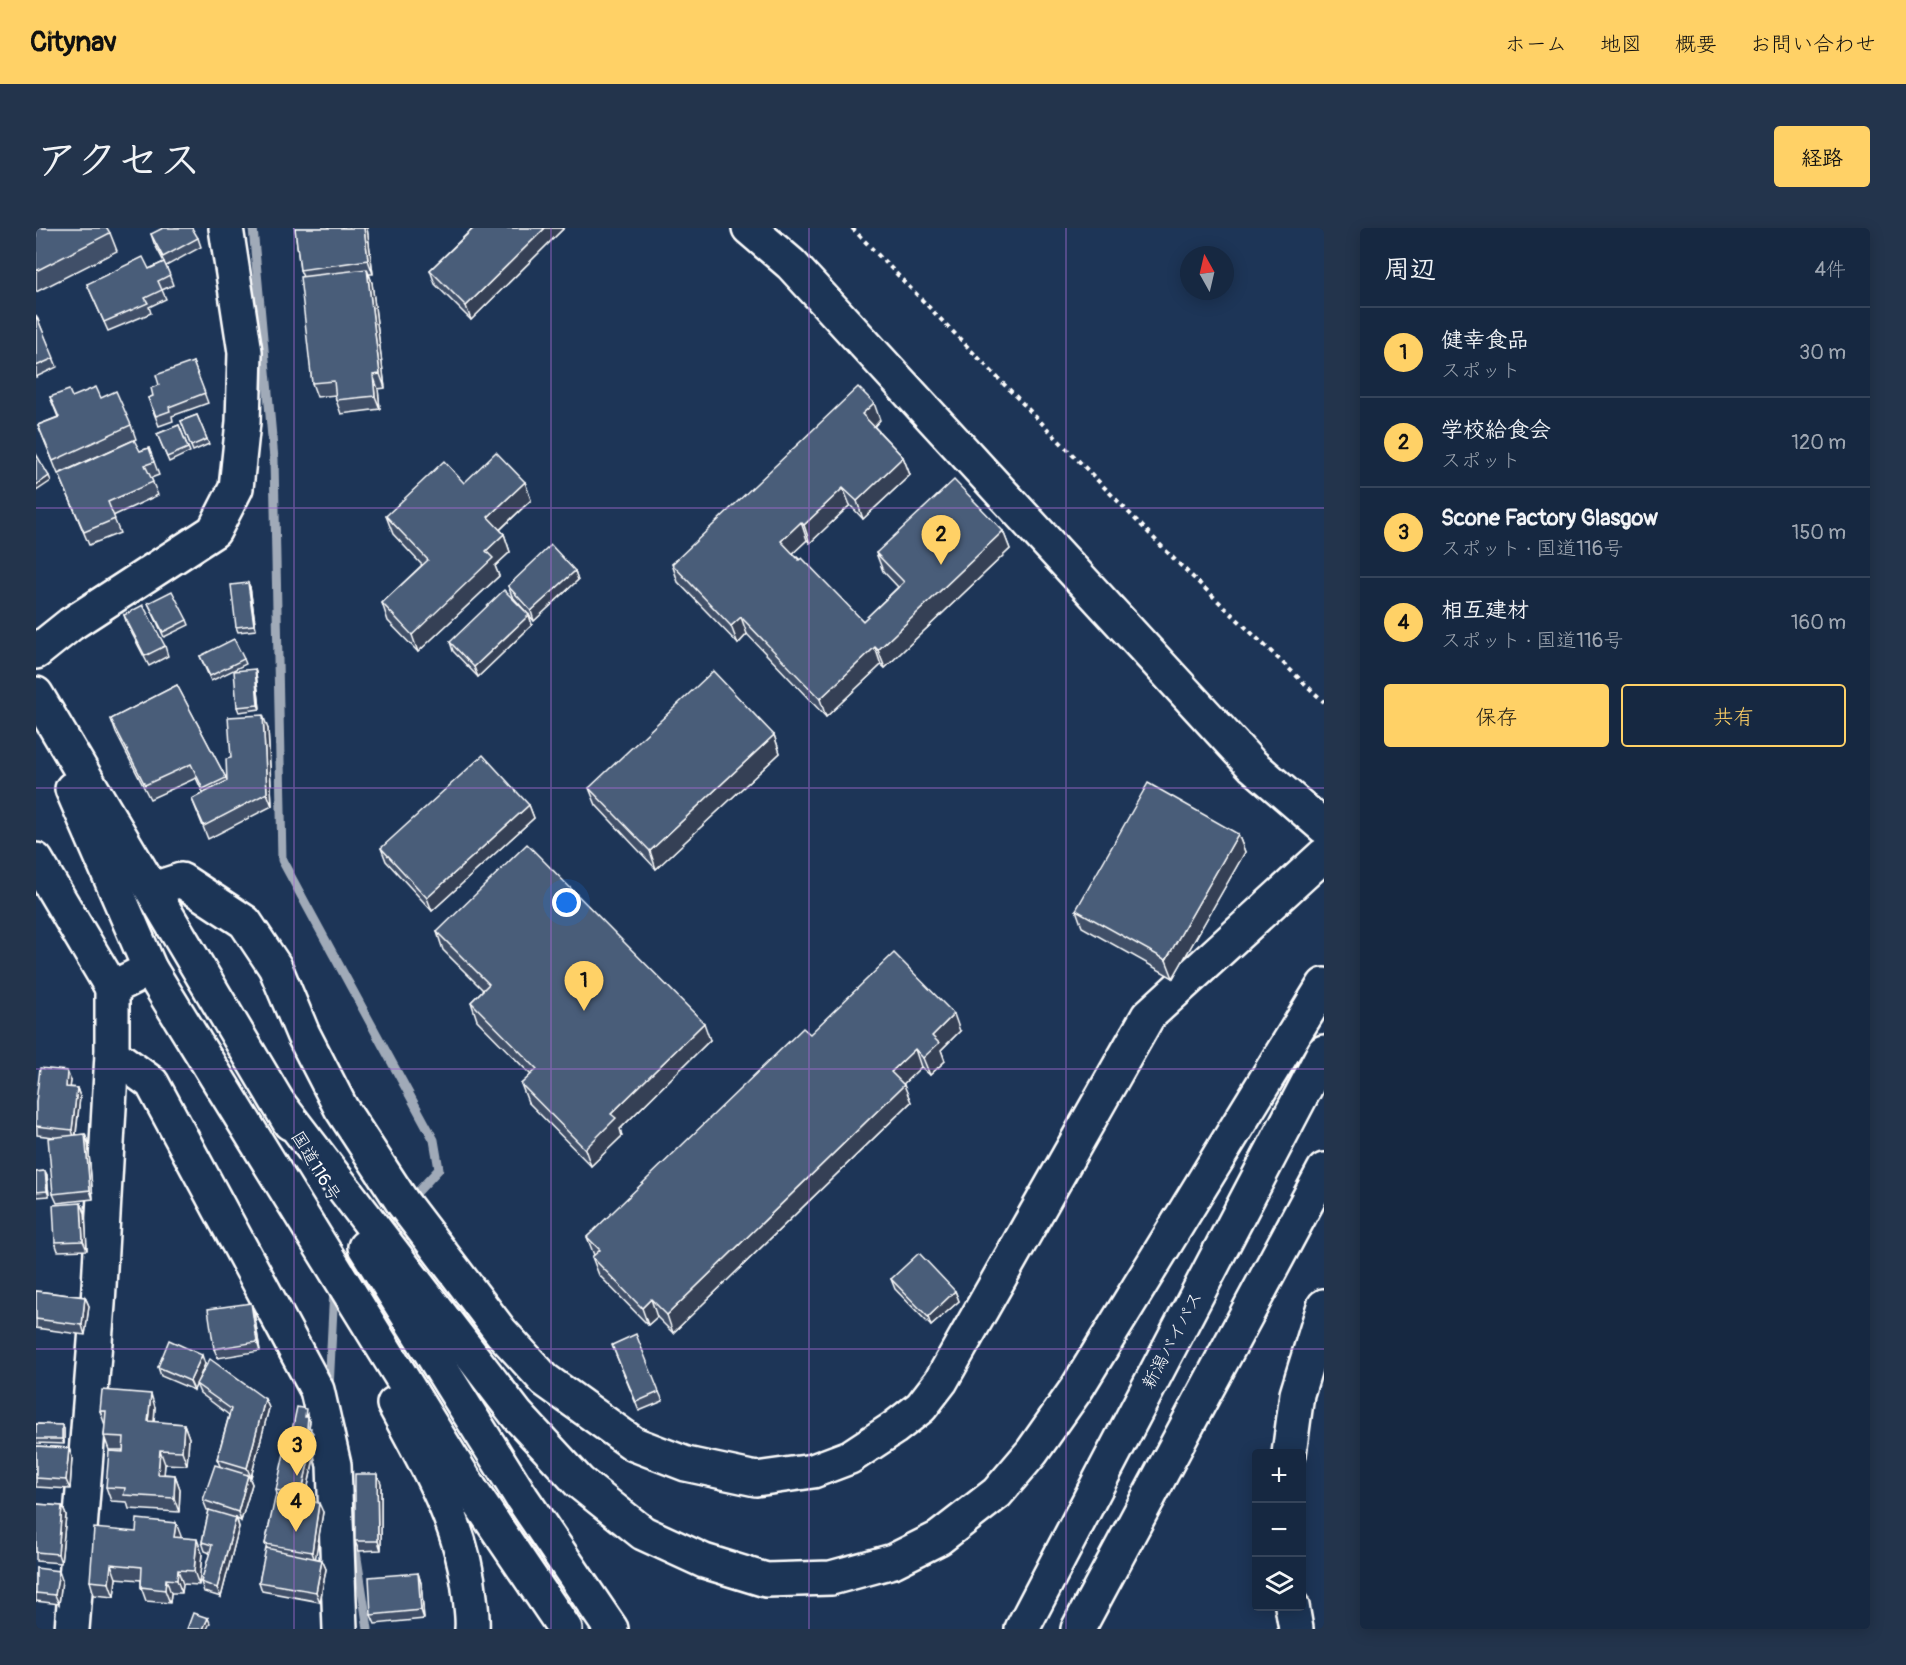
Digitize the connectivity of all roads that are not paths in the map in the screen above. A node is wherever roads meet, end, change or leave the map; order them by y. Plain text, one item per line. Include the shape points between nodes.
1 (226, 228) edge
2 (748, 228) edge
3 (36, 652) edge
4 (36, 694) edge
5 (36, 704) edge
6 (1324, 827) edge
7 (1324, 855) edge
8 (36, 860) edge
9 (153, 889) junction
10 (150, 969) junction
11 (1324, 985) edge
12 (112, 988) junction
13 (1324, 1053) edge
14 (112, 1054) junction
15 (279, 1104) junction
16 (1324, 1170) edge
17 (339, 1276) junction
18 (1324, 1306) edge
19 (1289, 1449) edge
20 (1293, 1611) edge
21 (72, 1629) edge
22 (340, 1629) edge
23 (472, 1629) edge
24 (565, 1629) edge
25 (611, 1629) edge
26 (1022, 1629) edge
27 (1078, 1629) edge
28 (1296, 1629) edge

1 - 3 main road via 245,352 236,488 214,531 71,624
2 - 6 main road via 791,264 1252,765
4 - 9 main road, 国道116号
5 - 10 main road, 国道116号
7 - 9 main road via 1148,1016 941,1381 921,1407 850,1457 813,1471 756,1479 686,1464 634,1444 545,1380 501,1332 417,1221 340,1108 274,967 246,922 181,880
8 - 12 main road
9 - 15 main road, 国道116号
10 - 12 main road
10 - 17 main road, 国道116号
11 - 15 main road via 1077,1388 998,1493 939,1539 893,1561 831,1578 766,1580 705,1561 643,1533 579,1482 517,1415
12 - 14 main road
13 - 26 main road, 新潟バイパス
14 - 21 main road via 98,1304
14 - 22 main road via 152,1083 317,1390 334,1465
15 - 25 main road, 国道116号 via 522,1498
16 - 27 main road
17 - 23 main road via 363,1345 442,1498 458,1539 468,1579
17 - 24 main road, 国道116号 via 471,1490
18 - 19 main road via 1297,1394
20 - 28 main road

